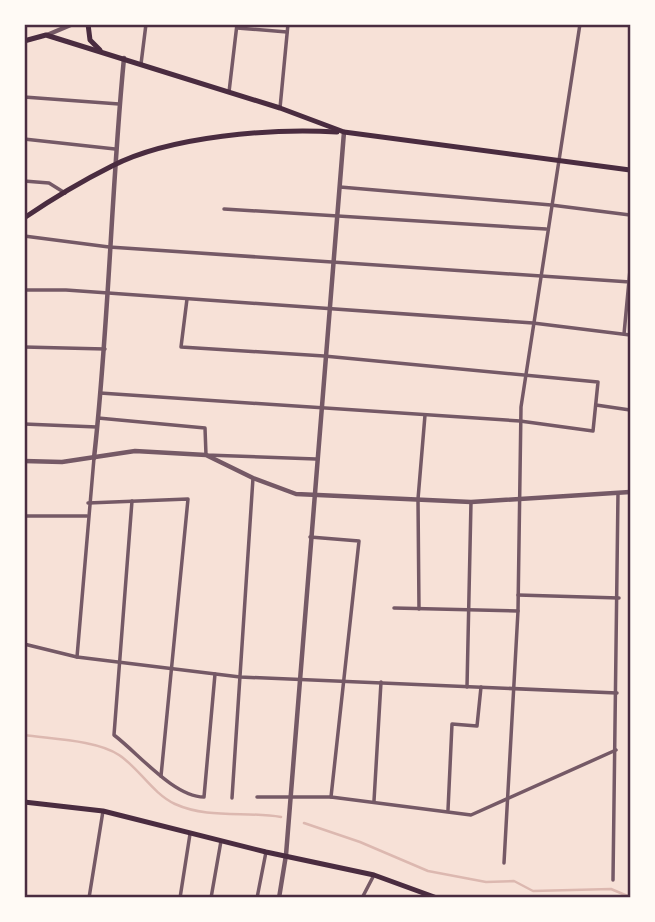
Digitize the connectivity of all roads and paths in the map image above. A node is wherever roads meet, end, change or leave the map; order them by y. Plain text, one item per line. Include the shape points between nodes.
1 (73, 24) edge
2 (88, 24) edge
3 (146, 24) edge
4 (288, 24) edge
5 (580, 24) edge
6 (237, 26) edge
7 (287, 32) junction
8 (46, 35) junction
9 (24, 41) edge
10 (100, 50) junction
11 (124, 58) junction
12 (141, 64) junction
13 (229, 92) junction
14 (24, 97) edge
15 (119, 104) junction
16 (280, 107) junction
17 (344, 132) junction
18 (24, 139) edge
19 (115, 149) junction
20 (559, 160) junction
21 (114, 165) junction
22 (631, 170) edge
23 (24, 181) edge
24 (338, 187) junction
25 (65, 193) junction
26 (551, 205) junction
27 (224, 209) dead end
28 (336, 215) junction
29 (631, 215) edge
30 (24, 218) edge
31 (546, 229) junction
32 (24, 236) edge
33 (109, 247) junction
34 (332, 261) junction
35 (631, 270) edge
36 (539, 275) junction
37 (630, 282) edge
38 (24, 289) edge
39 (107, 294) junction
40 (187, 299) junction
41 (328, 309) junction
42 (533, 323) junction
43 (624, 334) junction
44 (631, 335) edge
45 (24, 347) edge
46 (105, 349) junction
47 (324, 356) junction
48 (526, 373) junction
49 (100, 393) junction
50 (596, 405) junction
51 (320, 409) junction
52 (631, 410) edge
53 (425, 414) junction
54 (98, 418) junction
55 (520, 421) junction
56 (24, 424) edge
57 (97, 426) junction
58 (206, 456) junction
59 (94, 457) junction
60 (316, 459) junction
61 (24, 461) edge
62 (253, 478) junction
63 (631, 492) edge
64 (618, 493) junction
65 (314, 494) junction
66 (418, 499) junction
67 (520, 499) junction
68 (132, 501) junction
69 (471, 502) junction
70 (88, 503) junction
71 (24, 516) edge
72 (87, 516) junction
73 (310, 537) junction
74 (518, 594) junction
75 (619, 598) junction
76 (394, 608) dead end
77 (419, 609) junction
78 (469, 610) junction
79 (518, 611) junction
80 (24, 644) edge
81 (77, 657) junction
82 (121, 663) junction
83 (173, 669) junction
84 (215, 674) junction
85 (240, 677) junction
86 (299, 680) junction
87 (341, 682) junction
88 (381, 682) junction
89 (467, 687) junction
90 (481, 687) junction
91 (515, 687) junction
92 (618, 693) junction
93 (616, 750) junction
94 (161, 776) junction
95 (290, 795) junction
96 (257, 797) dead end
97 (331, 797) junction
98 (232, 798) dead end
99 (508, 798) junction
100 (24, 802) edge
101 (374, 802) junction
102 (448, 810) junction
103 (103, 811) junction
104 (190, 834) junction
105 (221, 841) junction
106 (266, 852) junction
107 (286, 855) junction
108 (503, 863) dead end
109 (374, 875) junction
110 (614, 880) dead end
111 (89, 898) edge
112 (180, 898) edge
113 (211, 898) edge
114 (257, 898) edge
115 (279, 898) edge
116 (362, 898) edge
117 (437, 898) edge

1 - 8 street
2 - 10 main road via 90,40
3 - 12 street
4 - 7 street
5 - 20 street
6 - 7 street
6 - 13 street
7 - 16 street
8 - 9 main road
8 - 10 main road
10 - 11 main road
11 - 12 main road
11 - 15 street
12 - 13 main road
13 - 16 main road
14 - 15 street
15 - 19 street
16 - 17 main road
17 - 20 main road
17 - 21 main road via 232,135
17 - 24 street
18 - 19 street
19 - 21 street
20 - 22 main road
20 - 26 street
21 - 25 main road
21 - 33 street
23 - 25 street via 50,183
24 - 26 street
24 - 28 street
25 - 30 main road
26 - 29 street
26 - 31 street
27 - 28 street
28 - 31 street
28 - 34 street
31 - 36 street
32 - 33 street
33 - 34 street
33 - 39 street
34 - 36 street
34 - 41 street
35 - 37 street
36 - 37 street
36 - 42 street
37 - 43 street
38 - 39 street
39 - 40 street
39 - 46 street
40 - 41 street
40 - 47 street via 181,347
41 - 42 street
41 - 47 street
42 - 43 street
42 - 48 street
43 - 44 street
45 - 46 street
46 - 49 street
47 - 48 street
47 - 51 street
48 - 50 street via 598,382
48 - 55 street
49 - 51 street
49 - 54 street
50 - 52 street
50 - 55 street via 593,431
51 - 53 street
51 - 60 street
53 - 55 street
53 - 66 street
54 - 57 street
54 - 58 street via 205,428
55 - 67 street
56 - 57 street
57 - 59 street
58 - 59 street via 135,451
58 - 60 street
58 - 62 street
59 - 61 street
59 - 70 street
60 - 65 street
62 - 65 street via 296,494
62 - 85 street
63 - 64 street
64 - 67 street
64 - 75 street
65 - 66 street
65 - 73 street
66 - 69 street
66 - 77 street
67 - 69 street
67 - 74 street
68 - 70 street
68 - 82 street
68 - 83 street via 188,499
69 - 78 street
70 - 72 street
71 - 72 street
72 - 81 street
73 - 86 street
73 - 87 street via 359,541
74 - 75 street
74 - 79 street
75 - 92 street
76 - 77 street
77 - 78 street
78 - 79 street
78 - 89 street
79 - 91 street
80 - 81 street
81 - 82 street
82 - 83 street
82 - 94 street via 114,735
83 - 84 street
83 - 94 street
84 - 85 street
84 - 94 street via 204,797 190,796
85 - 86 street
85 - 98 street
86 - 87 street
86 - 95 street
87 - 88 street
87 - 97 street
88 - 89 street
88 - 101 street
89 - 90 street
90 - 91 street
90 - 102 street via 477,726 452,724
91 - 92 street
91 - 99 street
92 - 93 street
93 - 99 street
93 - 110 street
95 - 96 street
95 - 97 street
95 - 107 street
97 - 101 street
99 - 102 street via 471,816
99 - 108 street
100 - 103 main road
101 - 102 street
103 - 104 main road
103 - 111 street
104 - 105 main road
104 - 112 street
105 - 106 main road
105 - 113 street
106 - 107 main road
106 - 114 street
107 - 109 main road
107 - 115 street
109 - 116 street
109 - 117 main road

